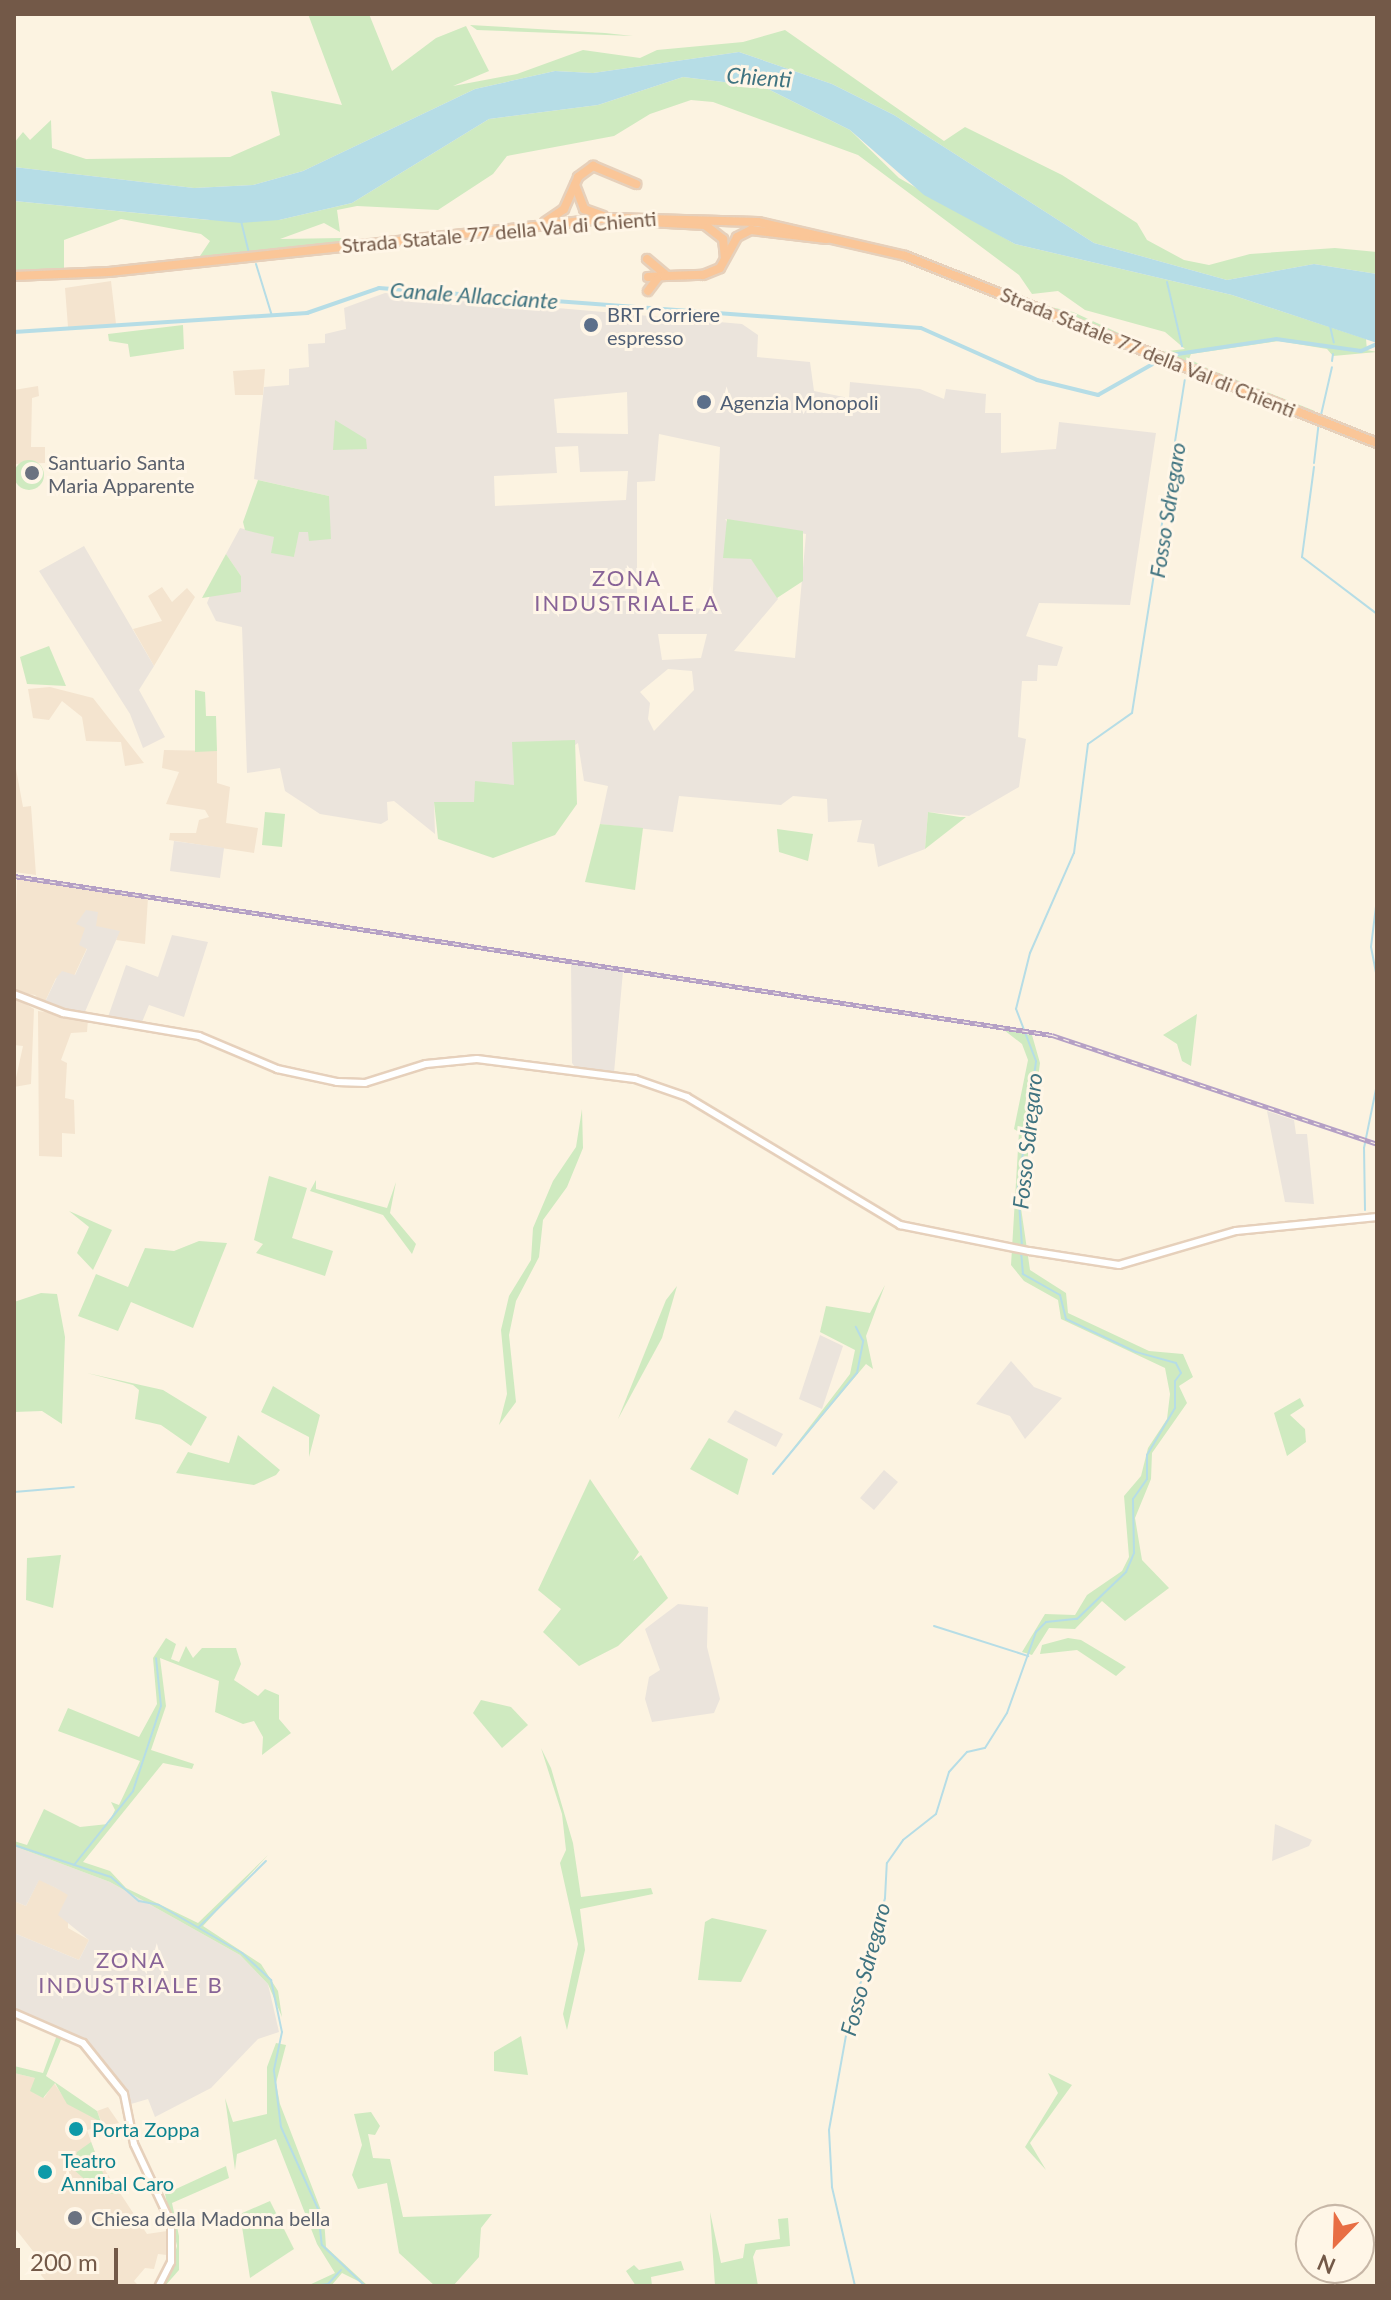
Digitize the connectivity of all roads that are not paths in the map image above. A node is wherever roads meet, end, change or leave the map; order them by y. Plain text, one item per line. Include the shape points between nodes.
1 (635, 180) dead end
2 (576, 183) junction
3 (660, 216) junction
4 (629, 221) junction
5 (465, 233) junction
6 (827, 239) junction
7 (363, 247) junction
8 (647, 259) dead end
9 (724, 263) junction
10 (661, 276) junction
11 (14, 278) edge
12 (648, 291) dead end
13 (1029, 306) junction
14 (1377, 446) edge
15 (14, 994) edge
16 (1377, 1217) edge
17 (14, 2013) edge
18 (159, 2286) edge

1 - 2 highway via 597,165
2 - 3 highway via 576,195 589,212
2 - 5 highway via 564,209 552,219
3 - 5 highway, Strada Statale 77 della Val di Chienti
3 - 13 highway, Strada Statale 77 della Val di Chienti via 758,222 844,239
4 - 6 highway, Strada Statale 77 della Val di Chienti via 740,225
4 - 7 highway, Strada Statale 77 della Val di Chienti
4 - 9 highway via 710,227 725,242
5 - 7 highway, Strada Statale 77 della Val di Chienti
6 - 9 highway via 751,230 737,237
6 - 13 highway, Strada Statale 77 della Val di Chienti
7 - 11 highway, Strada Statale 77 della Val di Chienti via 113,274
8 - 10 highway
9 - 10 highway via 709,274
10 - 12 highway
13 - 14 highway, Strada Statale 77 della Val di Chienti
15 - 16 main road via 199,1036 277,1069 337,1082 372,1082 447,1060 593,1075 678,1093 906,1228 1014,1249 1126,1264 1236,1231
17 - 18 main road via 93,2051 124,2094 132,2135 171,2223 170,2266

